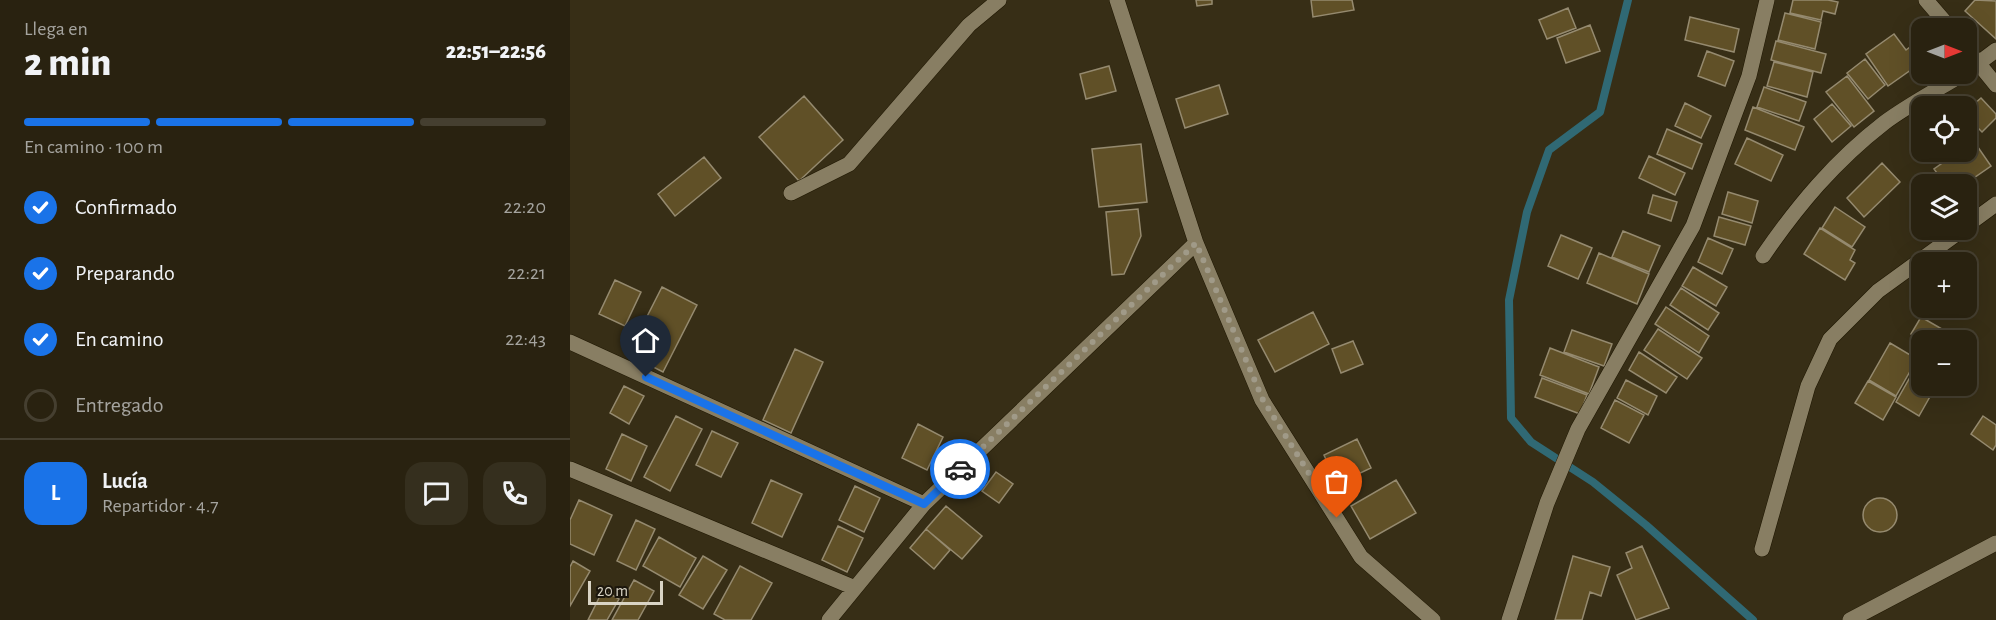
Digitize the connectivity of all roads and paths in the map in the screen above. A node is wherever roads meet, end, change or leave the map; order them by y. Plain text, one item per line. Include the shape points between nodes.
1 (999, 0) edge
2 (1117, 0) edge
3 (1767, 0) edge
4 (1926, 0) edge
5 (1941, 18) edge
6 (1996, 50) edge
7 (1977, 64) edge
8 (1977, 70) edge
9 (1947, 84) edge
10 (1996, 85) edge
11 (791, 192) dead end
12 (1996, 204) edge
13 (1977, 218) edge
14 (1948, 240) edge
15 (1196, 243) junction
16 (1763, 256) dead end
17 (570, 342) edge
18 (570, 469) edge
19 (924, 504) junction
20 (1996, 543) edge
21 (1762, 549) dead end
22 (855, 588) junction
23 (829, 620) edge
24 (1433, 620) edge
25 (1509, 620) edge
26 (1850, 620) edge

1 - 11 street via 969,26 849,164
2 - 15 street
3 - 25 street via 1749,76 1693,226 1578,429 1547,504
4 - 5 street
6 - 7 street
8 - 10 street
9 - 16 street via 1886,122 1839,161 1798,206
12 - 13 street
14 - 21 street via 1878,291 1830,339 1808,386
15 - 19 street
15 - 24 street via 1269,410 1362,557
17 - 19 street
18 - 22 street
19 - 22 street
20 - 26 street
22 - 23 street

